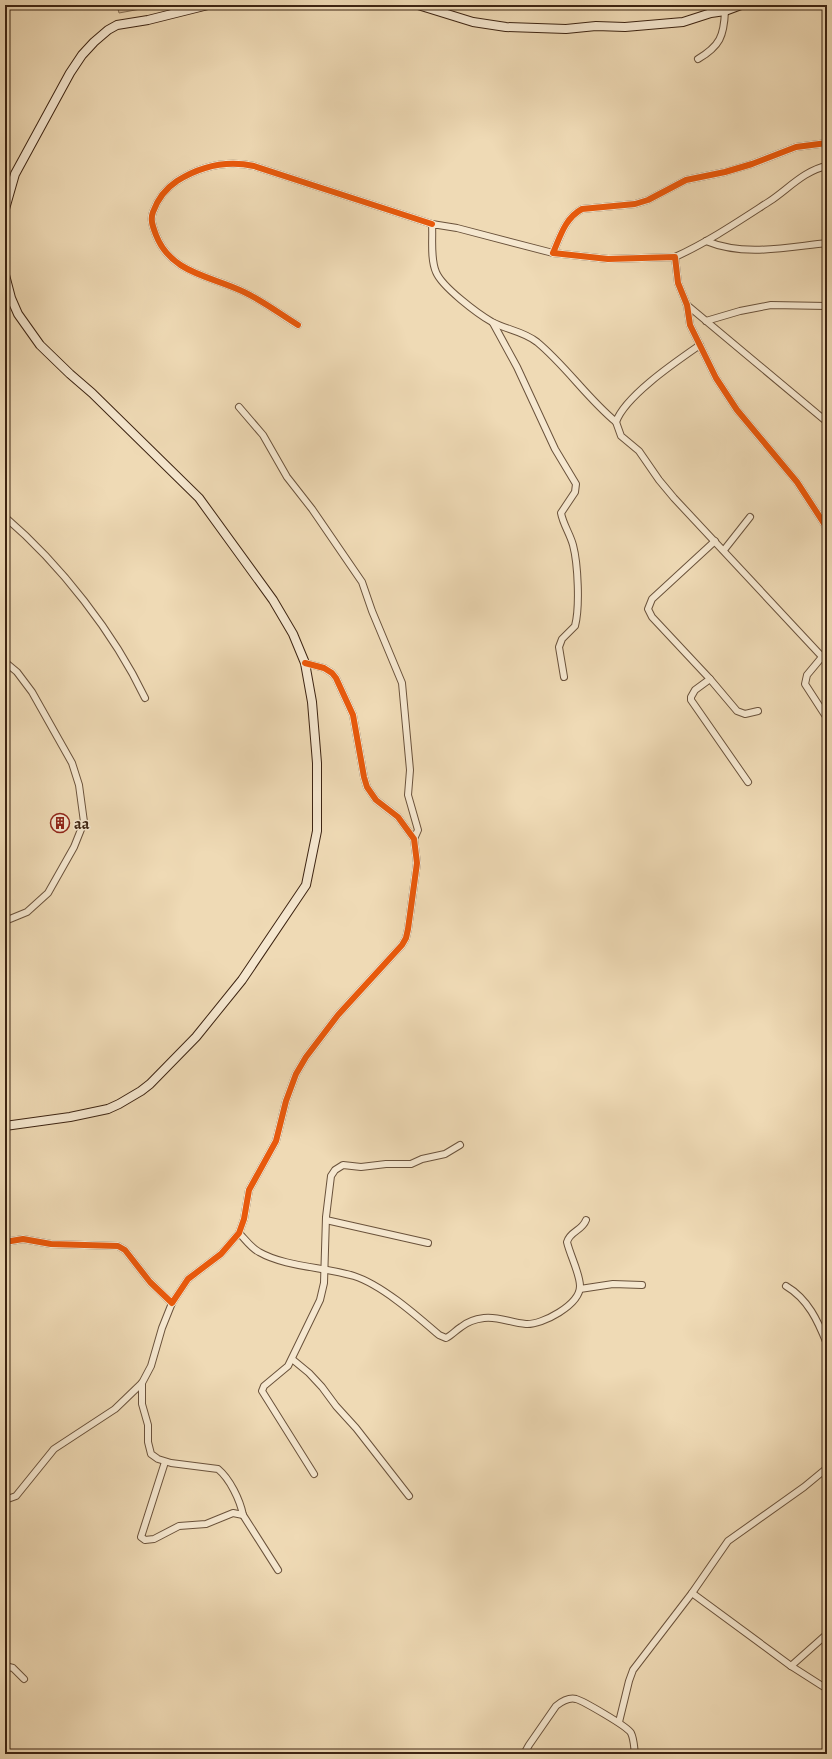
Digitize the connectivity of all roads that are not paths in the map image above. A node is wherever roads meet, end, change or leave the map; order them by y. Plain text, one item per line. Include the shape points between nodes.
1 (208, 5) edge
2 (418, 5) edge
3 (741, 5) edge
4 (725, 11) junction
5 (698, 59) dead end
6 (827, 143) edge
7 (827, 166) edge
8 (5, 209) edge
9 (432, 224) junction
10 (706, 241) junction
11 (827, 243) edge
12 (553, 254) junction
13 (675, 257) junction
14 (5, 275) edge
15 (687, 304) junction
16 (827, 306) edge
17 (706, 321) junction
18 (493, 323) junction
19 (298, 325) dead end
20 (700, 345) junction
21 (239, 407) dead end
22 (616, 422) junction
23 (827, 422) edge
24 (5, 517) edge
25 (750, 517) dead end
26 (827, 528) edge
27 (715, 541) junction
28 (724, 550) junction
29 (822, 657) junction
30 (5, 662) edge
31 (827, 662) edge
32 (305, 663) junction
33 (564, 677) dead end
34 (710, 679) junction
35 (145, 698) dead end
36 (758, 711) dead end
37 (827, 718) edge
38 (748, 782) dead end
39 (414, 839) junction
40 (5, 921) edge
41 (5, 1126) edge
42 (460, 1145) dead end
43 (326, 1220) junction
44 (586, 1220) dead end
45 (239, 1233) junction
46 (5, 1242) edge
47 (428, 1244) dead end
48 (324, 1270) junction
49 (642, 1285) dead end
50 (786, 1286) dead end
51 (580, 1289) junction
52 (172, 1303) junction
53 (827, 1344) edge
54 (292, 1359) junction
55 (142, 1383) junction
56 (165, 1462) junction
57 (827, 1468) edge
58 (314, 1474) dead end
59 (409, 1496) dead end
60 (5, 1500) edge
61 (242, 1515) junction
62 (278, 1570) dead end
63 (692, 1593) junction
64 (827, 1634) edge
65 (5, 1666) edge
66 (791, 1666) junction
67 (24, 1679) dead end
68 (827, 1689) edge
69 (619, 1722) junction
70 (524, 1754) edge
71 (635, 1754) edge

1 - 8 main road via 117,25 94,42 70,72 15,174
2 - 4 main road via 473,22 506,27 625,27 683,22
3 - 4 main road
4 - 5 street via 723,34 719,42
6 - 12 street via 801,145 725,172 686,180 635,204 582,209 575,212 567,222
7 - 10 street via 805,175
9 - 12 street via 457,228
9 - 18 street via 434,264 439,278 450,290
9 - 19 street via 240,163 206,167 166,189 152,216 152,225 159,244 166,253 187,269 232,286
10 - 11 street via 744,250
10 - 13 street
12 - 13 street via 608,259
13 - 15 street via 678,283
14 - 32 main road via 18,314 40,345 199,498 273,600 293,634
15 - 17 street
15 - 20 street via 690,325
16 - 17 street via 771,305
17 - 23 street
18 - 22 street via 535,340
18 - 33 street via 523,379 555,449 576,484 576,489 561,513 576,557 577,592 575,626 562,639 559,647
20 - 22 street via 638,394 623,409
20 - 26 street via 716,378 737,410 797,482
21 - 39 street via 263,434 287,477 312,509 364,587 404,692 411,774 408,795 418,830
22 - 27 street via 621,436 639,451 659,480
24 - 35 street via 65,577 80,596 123,656
25 - 28 street
27 - 28 street
27 - 34 street via 652,599 648,609 652,617
28 - 29 street
29 - 31 street
29 - 37 street via 807,674 805,684
30 - 40 street via 17,672 32,692 72,762 79,785 84,822 74,847 48,893 27,912
32 - 39 street via 324,668 336,678 353,715 367,787 376,800 398,817
32 - 41 main road via 312,702 317,763 316,831 306,885 296,901 242,980 200,1032 142,1091 108,1109
34 - 36 street via 737,711 745,714
34 - 38 street via 695,690 691,700
39 - 45 street via 417,864 406,938 338,1015 296,1074 276,1141 249,1190
42 - 43 street via 445,1154 422,1158 411,1164 361,1168 346,1165 338,1168 331,1176
43 - 47 street
43 - 48 street
44 - 51 street via 584,1225 568,1237 567,1242
45 - 48 street via 258,1252
45 - 52 street via 221,1254 188,1279
46 - 52 street via 23,1239 51,1244 118,1246 125,1250 150,1282
48 - 51 street via 354,1276 367,1282 446,1338 461,1326 484,1318 525,1324 538,1322 570,1305
48 - 54 street via 320,1300
49 - 51 street via 613,1284
50 - 53 street via 807,1304
52 - 55 street via 151,1366
54 - 58 street via 288,1366 264,1386 262,1393
54 - 59 street via 318,1383
55 - 56 street via 142,1404 148,1426 151,1454
55 - 60 street via 115,1409 54,1449 16,1496
56 - 61 street via 218,1469 236,1494
56 - 61 street via 141,1537 145,1540 154,1539 179,1526 206,1524 232,1513
57 - 63 street via 728,1541
61 - 62 street
63 - 66 street
63 - 69 street via 633,1670
64 - 66 street
65 - 67 street via 13,1668
66 - 68 street
69 - 70 street via 575,1699 562,1701 550,1712
69 - 71 street via 631,1733

